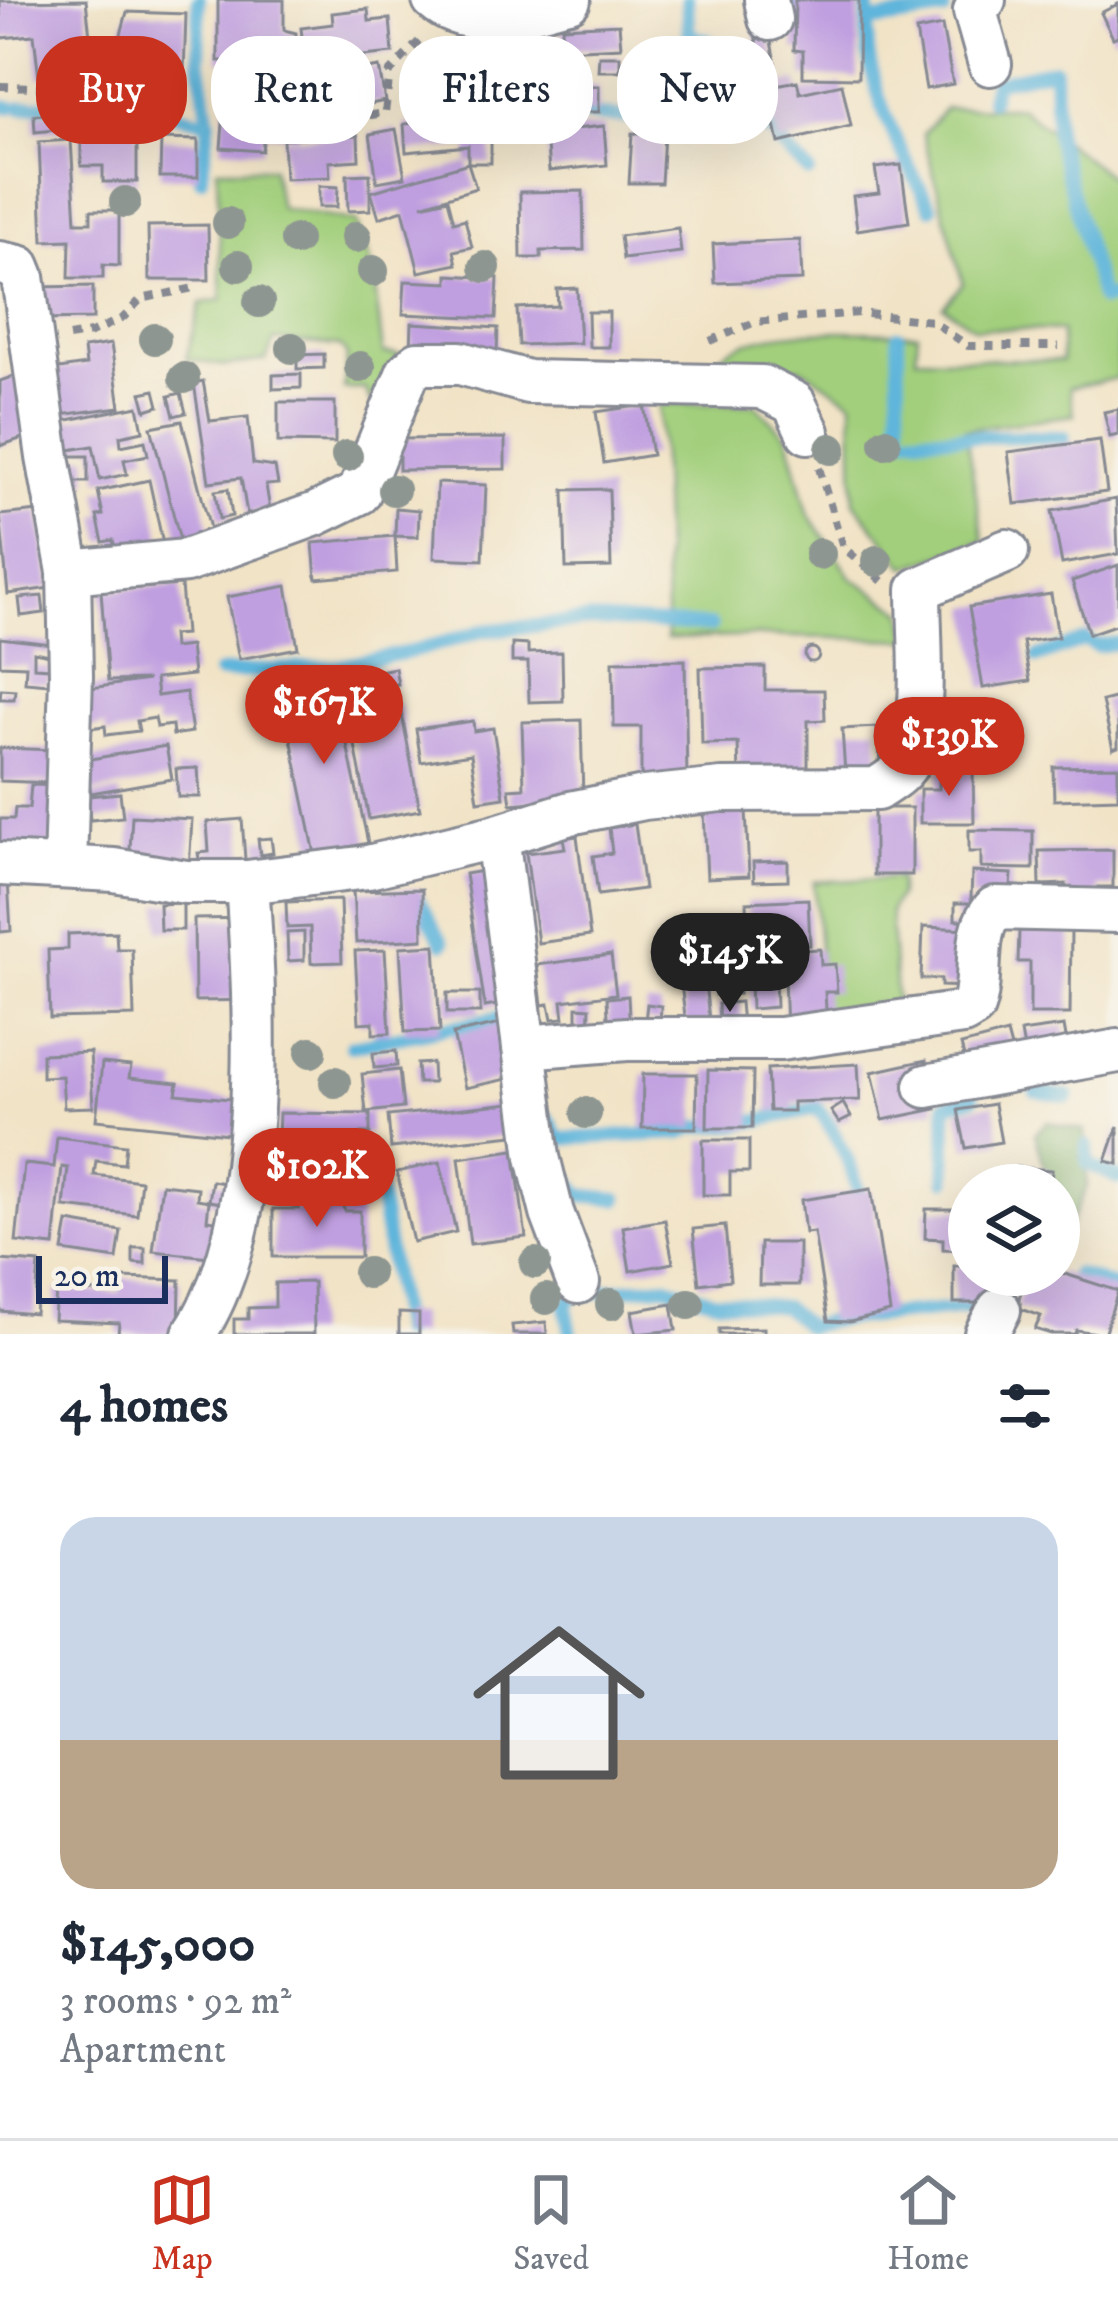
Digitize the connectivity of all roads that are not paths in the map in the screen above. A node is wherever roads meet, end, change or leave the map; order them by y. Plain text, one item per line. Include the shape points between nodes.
1 (569, 0) edge
2 (984, 0) edge
3 (444, 8) edge
4 (990, 64) dead end
5 (0, 262) edge
6 (808, 432) road end
7 (1006, 551) dead end
8 (69, 572) junction
9 (497, 836) junction
10 (0, 864) edge
11 (65, 866) junction
12 (247, 882) junction
13 (1118, 911) edge
14 (524, 1047) junction
15 (1118, 1051) edge
16 (926, 1086) dead end
17 (578, 1282) dead end
18 (194, 1334) edge

1 - 3 street via 483,18
2 - 4 street via 975,11
5 - 8 street via 20,267
6 - 8 street via 794,403 762,387 528,382 460,363 418,363 358,493 186,561
7 - 9 street via 919,590 922,675 909,760 877,789 644,798
8 - 11 street
9 - 12 street via 368,867
9 - 14 street
10 - 11 street
11 - 12 street
12 - 18 street via 254,1028 242,1192 234,1249
13 - 14 street via 995,908 983,928 978,993 963,1012 780,1039
14 - 17 street via 538,1157
15 - 16 street

